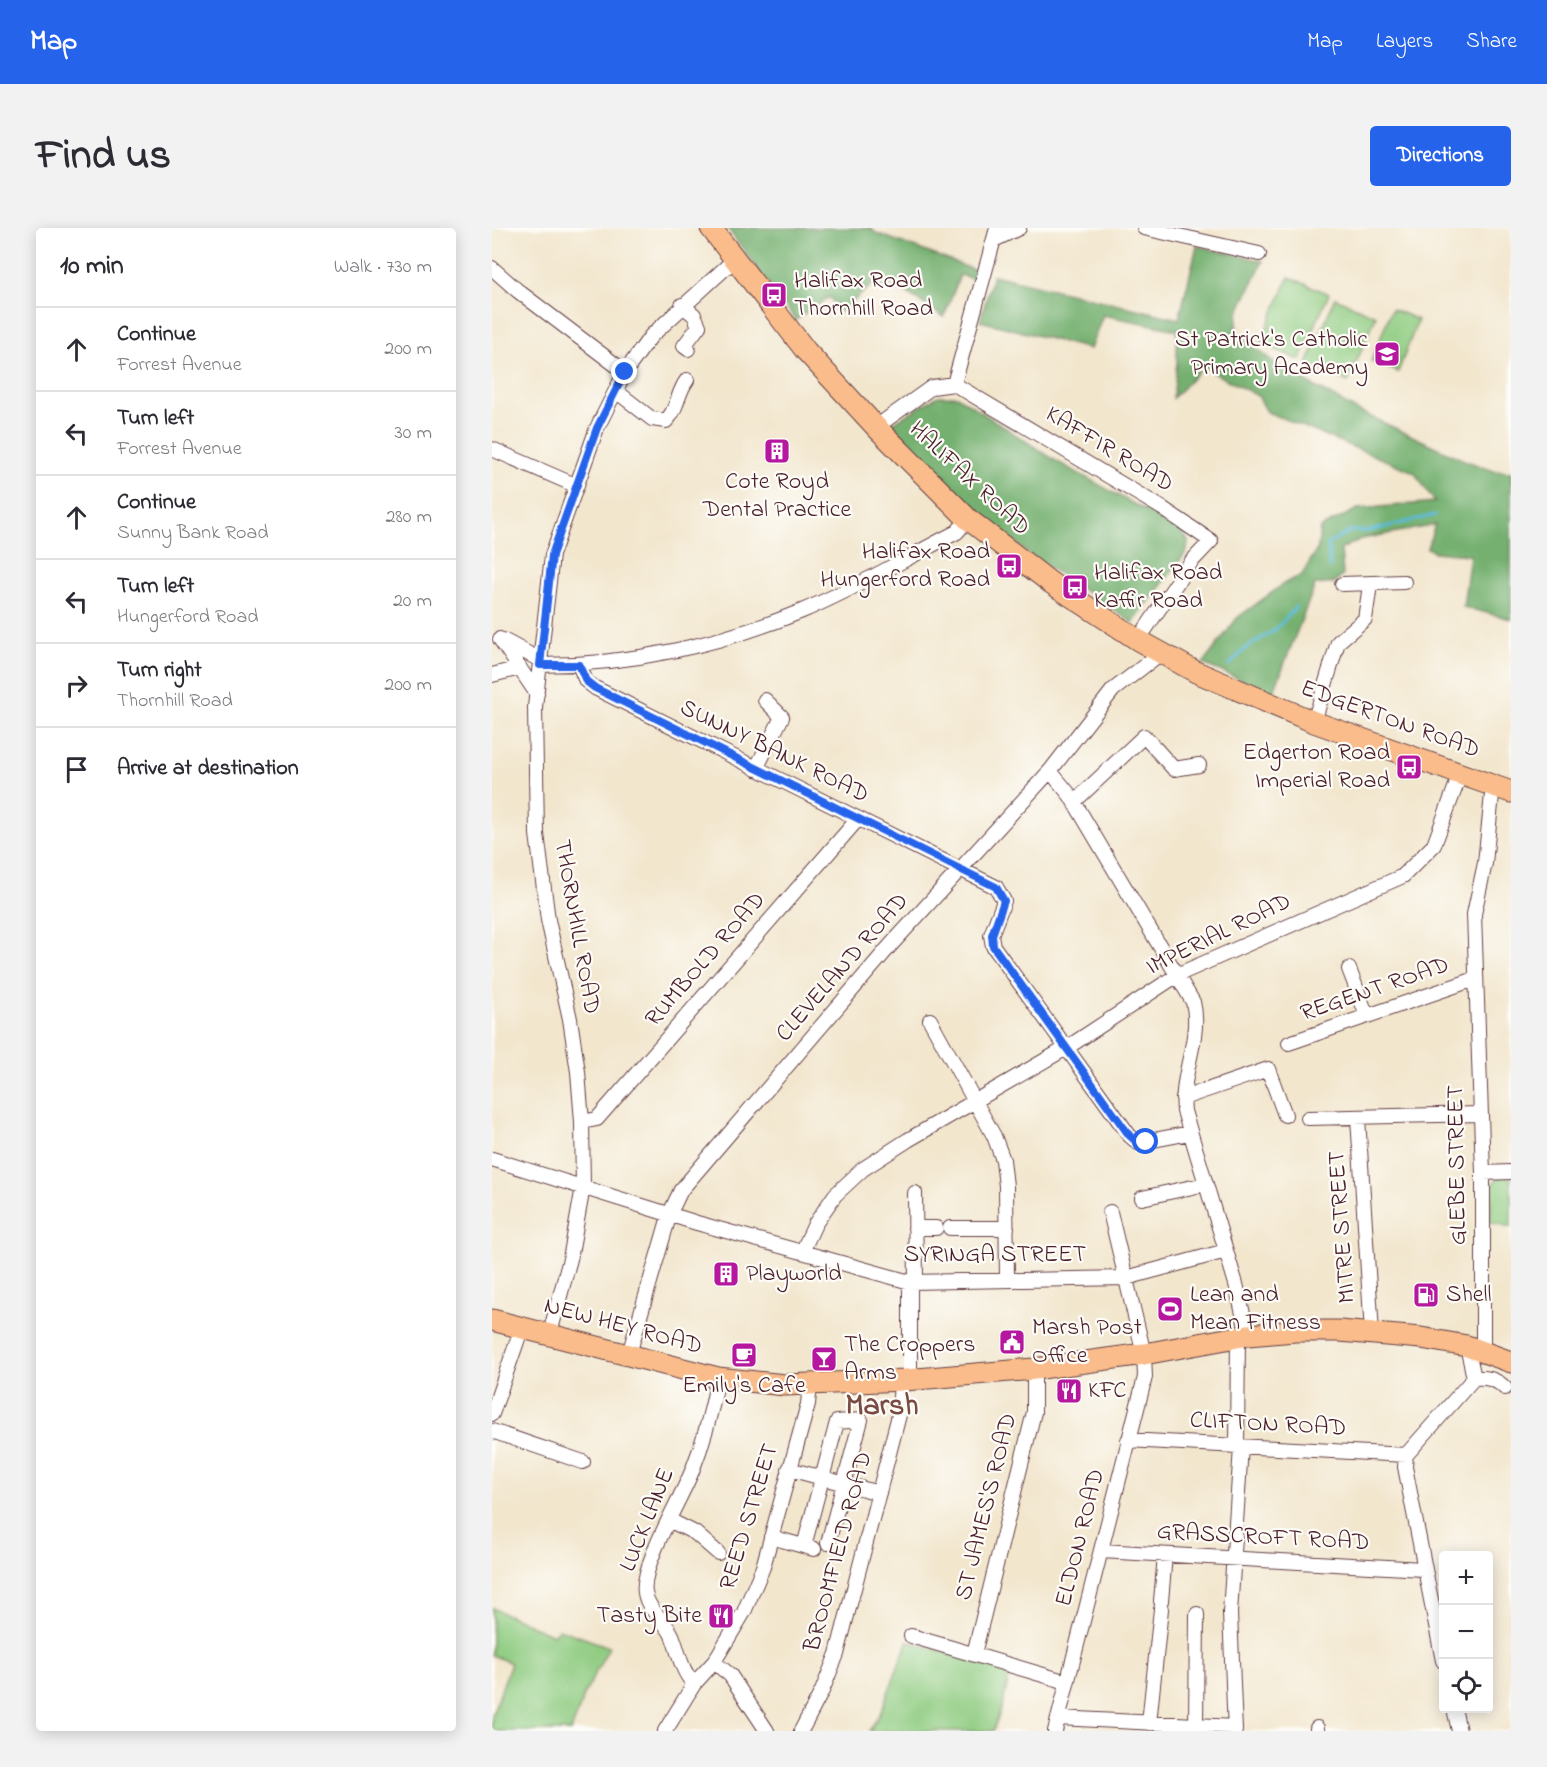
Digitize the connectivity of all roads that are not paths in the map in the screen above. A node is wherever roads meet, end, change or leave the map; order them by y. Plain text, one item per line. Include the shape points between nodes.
1 (711, 228) edge
2 (1019, 228) edge
3 (1144, 228) edge
4 (996, 234) edge
5 (1259, 254) dead end
6 (734, 260) junction
7 (492, 268) edge
8 (682, 305) junction
9 (688, 349) dead end
10 (625, 372) junction
11 (687, 380) dead end
12 (954, 384) junction
13 (616, 391) junction
14 (876, 427) junction
15 (492, 449) edge
16 (577, 486) junction
17 (968, 519) junction
18 (1404, 582) dead end
19 (1342, 584) dead end
20 (1370, 585) junction
21 (496, 637) edge
22 (1138, 640) junction
23 (542, 644) junction
24 (1161, 653) junction
25 (540, 662) junction
26 (579, 665) junction
27 (519, 668) junction
28 (492, 675) edge
29 (537, 694) junction
30 (1252, 696) joint
31 (765, 700) dead end
32 (1314, 722) junction
33 (1199, 765) dead end
34 (756, 769) junction
35 (1050, 771) junction
36 (1461, 772) junction
37 (1502, 788) edge
38 (1074, 802) junction
39 (858, 819) junction
40 (960, 868) junction
41 (1348, 969) dead end
42 (1179, 974) junction
43 (1475, 979) junction
44 (1367, 1016) junction
45 (930, 1020) dead end
46 (1289, 1043) dead end
47 (1068, 1047) junction
48 (1182, 1098) junction
49 (974, 1102) junction
50 (1480, 1114) junction
51 (1285, 1115) dead end
52 (1308, 1118) dead end
53 (1358, 1118) junction
54 (582, 1122) junction
55 (1190, 1133) junction
56 (492, 1159) edge
57 (1511, 1172) edge
58 (1483, 1173) junction
59 (1206, 1184) junction
60 (583, 1187) junction
61 (915, 1193) dead end
62 (1142, 1198) dead end
63 (1110, 1212) dead end
64 (670, 1213) junction
65 (1007, 1227) junction
66 (915, 1228) junction
67 (1226, 1251) junction
68 (802, 1252) junction
69 (1126, 1278) junction
70 (1007, 1279) junction
71 (913, 1282) junction
72 (492, 1320) edge
73 (522, 1327) junction
74 (550, 1333) junction
75 (1372, 1333) junction
76 (1243, 1336) junction
77 (1475, 1348) junction
78 (629, 1354) junction
79 (1144, 1354) junction
80 (1511, 1362) edge
81 (1034, 1369) junction
82 (1511, 1372) edge
83 (718, 1378) junction
84 (1474, 1378) junction
85 (906, 1379) junction
86 (810, 1385) junction
87 (1508, 1393) edge
88 (492, 1414) edge
89 (492, 1431) edge
90 (1128, 1440) junction
91 (1239, 1447) junction
92 (1406, 1455) junction
93 (583, 1462) dead end
94 (789, 1469) junction
95 (822, 1478) junction
96 (844, 1484) junction
97 (879, 1493) junction
98 (669, 1520) junction
99 (771, 1537) junction
100 (828, 1543) dead end
101 (1101, 1551) junction
102 (718, 1553) dead end
103 (1165, 1554) junction
104 (1234, 1558) junction
105 (1423, 1569) junction
106 (1197, 1614) dead end
107 (911, 1636) dead end
108 (974, 1654) junction
109 (1443, 1659) edge
110 (714, 1662) junction
111 (1067, 1682) junction
112 (694, 1684) junction
113 (1455, 1713) edge
114 (1149, 1724) junction
115 (1056, 1725) edge
116 (1196, 1725) junction
117 (1235, 1729) edge
118 (665, 1731) edge
119 (767, 1731) edge
120 (801, 1731) edge
121 (1459, 1731) edge

1 - 6 highway, HALIFAX ROAD
2 - 4 street
3 - 5 street
4 - 12 street
6 - 8 street, THORNHILL ROAD
6 - 14 highway, HALIFAX ROAD via 806,351
7 - 10 street
8 - 9 street via 694,315 699,326 684,346
8 - 10 street, THORNHILL ROAD via 651,336
10 - 13 street, THORNHILL ROAD
11 - 13 street via 679,390 674,413 666,421 652,419
12 - 14 street via 932,387
12 - 22 street, KAFFIR ROAD via 1211,541 1191,562
13 - 16 street, THORNHILL ROAD via 597,428
14 - 17 highway, HALIFAX ROAD
15 - 16 street
16 - 23 street, THORNHILL ROAD via 552,555
17 - 22 highway, HALIFAX ROAD via 1051,583
17 - 26 street via 957,532 802,610 713,641 632,659
18 - 20 street
19 - 20 street
20 - 32 street via 1365,619 1338,642
21 - 23 street
21 - 25 street
21 - 27 street
22 - 24 highway, HALIFAX ROAD
23 - 25 street, THORNHILL ROAD
24 - 30 highway, HALIFAX ROAD
24 - 35 street, CLEVELAND ROAD via 1113,690
25 - 26 street
25 - 29 street, THORNHILL ROAD
26 - 34 street, SUNNY BANK ROAD via 586,681 595,688
27 - 28 street
27 - 29 street
29 - 54 street, THORNHILL ROAD via 537,834 548,920 570,1019
30 - 32 highway, EDGERTON ROAD
31 - 34 street via 782,717
32 - 36 highway, EDGERTON ROAD
33 - 38 street via 1174,769 1144,736
34 - 39 street, SUNNY BANK ROAD
35 - 38 street
35 - 40 street, CLEVELAND ROAD
36 - 37 highway, EDGERTON ROAD
36 - 42 street, IMPERIAL ROAD via 1434,845 1404,876
37 - 43 street, GLEBE STREET via 1474,915
38 - 42 street
39 - 40 street, SUNNY BANK ROAD
39 - 54 street, RUMBOLD ROAD via 597,1119
40 - 47 street, SUNNY BANK ROAD via 996,887 1004,901 992,935 993,946
40 - 64 street, CLEVELAND ROAD via 681,1190
41 - 44 street
42 - 47 street, IMPERIAL ROAD
42 - 48 street via 1196,1013
43 - 44 street, REGENT ROAD
43 - 50 street, GLEBE STREET
44 - 46 street, REGENT ROAD
45 - 49 street
47 - 49 street, IMPERIAL ROAD
47 - 55 street via 1133,1140 1146,1142
48 - 51 street via 1268,1069
48 - 55 street
49 - 65 street via 1003,1160
49 - 68 street, IMPERIAL ROAD via 863,1169 835,1195 814,1224
50 - 53 street
50 - 58 street, GLEBE STREET
52 - 53 street
53 - 75 street, MITRE STREET
54 - 60 street, THORNHILL ROAD
55 - 59 street
56 - 60 street, SYRINGA STREET
57 - 58 street
58 - 77 street, GLEBE STREET
59 - 62 street
59 - 67 street
60 - 64 street, SYRINGA STREET
60 - 74 street, THORNHILL ROAD via 570,1259
61 - 66 street, BROOMFIELD ROAD
63 - 69 street, ELDON ROAD
64 - 68 street, SYRINGA STREET
64 - 78 street, CLEVELAND ROAD
65 - 66 street
65 - 70 street
66 - 71 street, BROOMFIELD ROAD
67 - 69 street, SYRINGA STREET
67 - 76 street
68 - 71 street, SYRINGA STREET
69 - 70 street, SYRINGA STREET
69 - 79 street, ELDON ROAD
70 - 71 street, SYRINGA STREET
71 - 85 street, BROOMFIELD ROAD
72 - 73 highway, NEW HEY ROAD
73 - 74 highway, NEW HEY ROAD
73 - 88 street
74 - 78 highway, NEW HEY ROAD
75 - 76 highway, NEW HEY ROAD via 1295,1331
75 - 77 highway, NEW HEY ROAD
76 - 79 highway, NEW HEY ROAD
76 - 91 street
77 - 80 highway, NEW HEY ROAD
77 - 84 street, GLEBE STREET
78 - 83 highway, NEW HEY ROAD
79 - 81 highway, NEW HEY ROAD
79 - 90 street, ELDON ROAD via 1145,1377
81 - 85 highway, NEW HEY ROAD
81 - 108 street, ST JAMES'S ROAD via 1034,1412
82 - 87 street via 1506,1378
83 - 86 highway, NEW HEY ROAD
83 - 98 street, LUCK LANE via 702,1443
84 - 87 street via 1493,1379
84 - 92 street
85 - 86 highway, NEW HEY ROAD
85 - 97 street, BROOMFIELD ROAD
86 - 94 street, REED STREET
89 - 93 street
90 - 91 street, CLIFTON ROAD
90 - 101 street, ELDON ROAD
91 - 92 street, CLIFTON ROAD
91 - 104 street
92 - 105 street
94 - 95 street
94 - 99 street, REED STREET
95 - 96 street
95 - 96 street via 837,1422 861,1419
95 - 99 street via 809,1548
96 - 97 street
96 - 100 street
97 - 120 street, BROOMFIELD ROAD via 837,1654
98 - 102 street via 695,1533
98 - 112 street, LUCK LANE via 644,1581 645,1595 658,1619 670,1631 685,1675
99 - 110 street, REED STREET via 764,1567 744,1612
101 - 103 street, GRASSCROFT ROAD
101 - 111 street, ELDON ROAD
103 - 104 street, GRASSCROFT ROAD
103 - 114 street
104 - 105 street, GRASSCROFT ROAD
104 - 117 street via 1230,1613
105 - 109 street
106 - 116 street
107 - 108 street
108 - 111 street
110 - 112 street, REED STREET
110 - 119 street via 730,1675
111 - 115 street, ELDON ROAD
112 - 118 street
113 - 121 street
114 - 115 street
114 - 116 street
116 - 117 street

